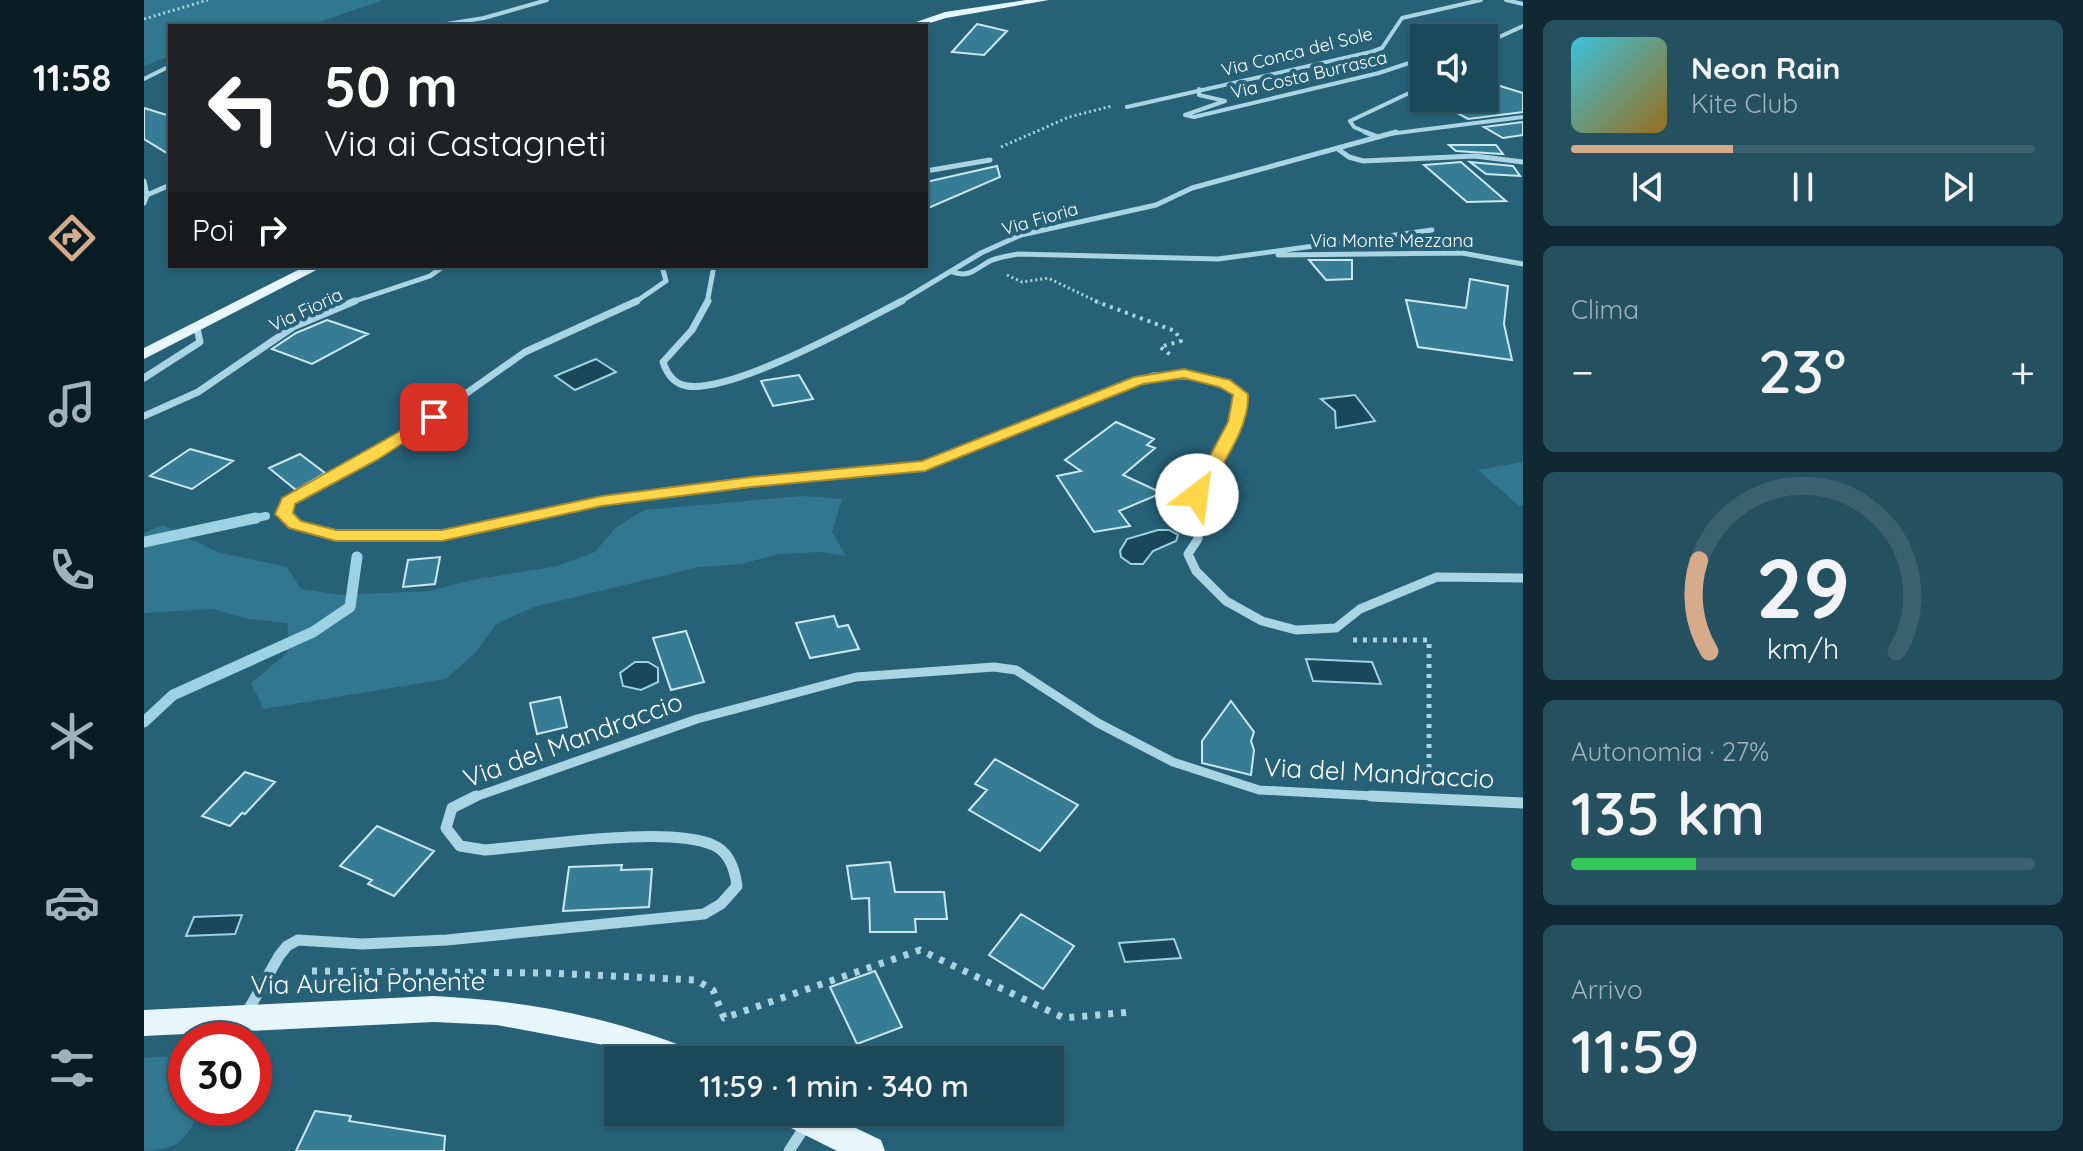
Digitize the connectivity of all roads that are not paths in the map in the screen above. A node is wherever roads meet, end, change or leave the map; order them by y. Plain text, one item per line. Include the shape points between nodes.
1 (547, 0) edge
2 (1044, 0) edge
3 (1447, 0) edge
4 (1481, 0) edge
5 (1506, 0) edge
6 (1459, 3) junction
7 (1523, 4) edge
8 (446, 24) edge
9 (916, 24) edge
10 (1523, 26) edge
11 (1498, 38) edge
12 (1410, 63) edge
13 (168, 67) edge
14 (144, 79) edge
15 (1199, 89) junction
16 (1410, 92) edge
17 (1127, 107) road end
18 (1199, 116) joint
19 (1523, 117) edge
20 (1354, 127) junction
21 (1378, 137) junction
22 (1340, 148) junction
23 (990, 160) road end
24 (1523, 162) edge
25 (928, 171) edge
26 (144, 181) edge
27 (168, 186) edge
28 (147, 195) junction
29 (144, 203) edge
30 (1432, 230) dead end
31 (1261, 253) junction
32 (1523, 264) edge
33 (313, 268) edge
34 (441, 268) edge
35 (663, 268) edge
36 (714, 268) edge
37 (952, 272) junction
38 (197, 328) junction
39 (144, 354) edge
40 (144, 378) edge
41 (144, 416) edge
42 (1523, 578) edge
43 (1523, 803) edge
44 (244, 1018) junction
45 (144, 1023) edge
46 (645, 1046) edge
47 (796, 1126) edge
48 (818, 1126) edge
49 (789, 1151) edge
50 (870, 1151) edge

1 - 8 street
2 - 9 main road
3 - 6 street
4 - 6 street, Via Conca del Sole
5 - 7 street
6 - 15 street, Via Conca del Sole via 1402,18 1382,48 1371,52
10 - 11 street
12 - 18 street, Via Costa Burrasca
13 - 14 street
15 - 17 street, Via Conca del Sole
15 - 18 street, Via Conca del Sole via 1199,95 1225,101 1185,115
16 - 20 street via 1355,116 1350,121
19 - 21 street, Via Fioria
20 - 21 street
20 - 22 street
21 - 22 street, Via Fioria
22 - 24 street via 1363,161 1475,156
22 - 37 street, Via Fioria via 1192,188 1156,205 1021,235
23 - 25 street
26 - 28 street
27 - 28 street
28 - 29 street
30 - 31 street, Via Monte Mezzana
31 - 32 street, Via Monte Mezzana via 1436,251
31 - 37 street, Via Monte Mezzana via 1218,259 1055,253 1010,256 968,275
33 - 38 main road
34 - 41 street, Via Fioria via 275,338 169,410
35 - 42 street via 666,281 652,295 523,353 396,441 288,502 284,514 295,524 336,535 442,535 602,501 925,466 1140,380 1184,374 1224,383 1241,394 1235,422 1197,495 1198,539 1188,554 1196,571 1226,601 1262,621 1296,630 1336,628 1360,609 1437,577
36 - 37 street, Via Fioria via 706,312 663,362 667,375 684,386 715,386 811,347
38 - 39 main road
38 - 40 street via 200,342
43 - 44 street, Via del Mandraccio via 1259,790 1173,762 1098,723 1016,670 856,677 697,719 487,790 452,808 446,828 460,846 485,850 668,837 711,844 735,868 737,886 713,909 447,940 298,940 279,956
44 - 45 main road, Via Aurelia Ponente
44 - 46 main road, Via Aurelia Ponente via 434,1009 497,1012 609,1033
47 - 49 street
48 - 50 main road

